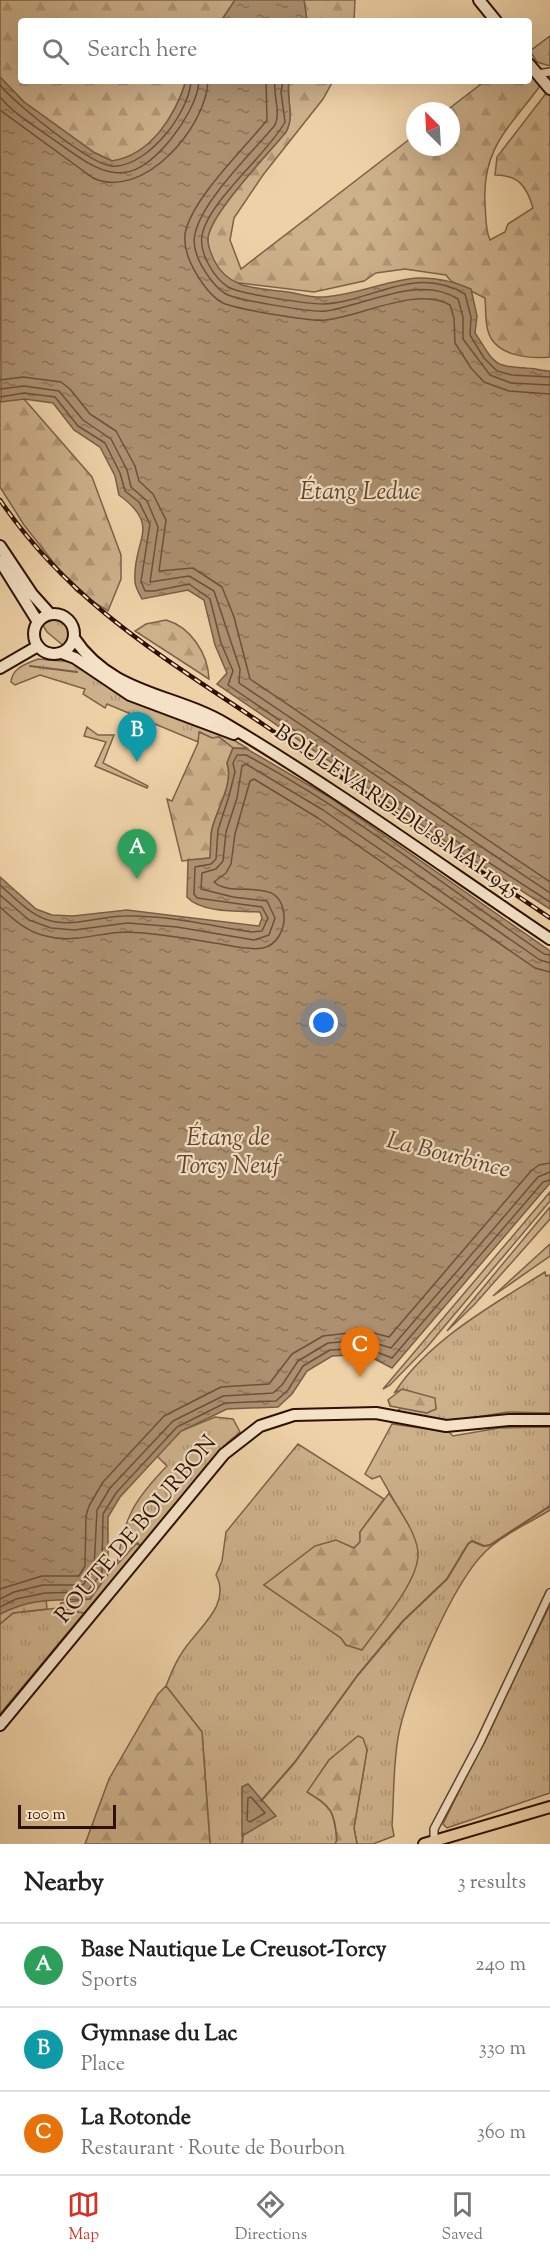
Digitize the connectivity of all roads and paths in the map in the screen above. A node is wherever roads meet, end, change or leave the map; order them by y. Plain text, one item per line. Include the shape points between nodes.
1 (480, 0) edge
2 (494, 18) edge
3 (532, 68) edge
4 (550, 72) edge
5 (537, 74) junction
6 (550, 89) edge
7 (0, 546) edge
8 (0, 561) edge
9 (50, 614) junction
10 (38, 622) junction
11 (74, 638) junction
12 (38, 646) junction
13 (62, 652) junction
14 (0, 668) edge
15 (249, 739) junction
16 (550, 939) edge
17 (550, 1420) edge
18 (550, 1593) edge
19 (0, 1725) edge
20 (550, 1807) edge
21 (429, 1843) edge

1 - 2 main road
3 - 5 main road
4 - 5 street
5 - 6 main road
7 - 9 main road
8 - 10 main road
9 - 10 main road
9 - 11 main road via 69,619
10 - 12 main road via 34,634
11 - 13 main road
11 - 15 main road, BOULEVARD DU 8 MAI 1945 via 86,655 119,679 224,723
12 - 13 main road via 49,653
12 - 14 main road
13 - 15 main road, BOULEVARD DU 8 MAI 1945 via 130,695
15 - 16 main road, BOULEVARD DU 8 MAI 1945
17 - 19 main road, ROUTE DE BOURBON via 509,1419 446,1426 360,1412 294,1415 260,1426 224,1454
18 - 21 street
20 - 21 main road

